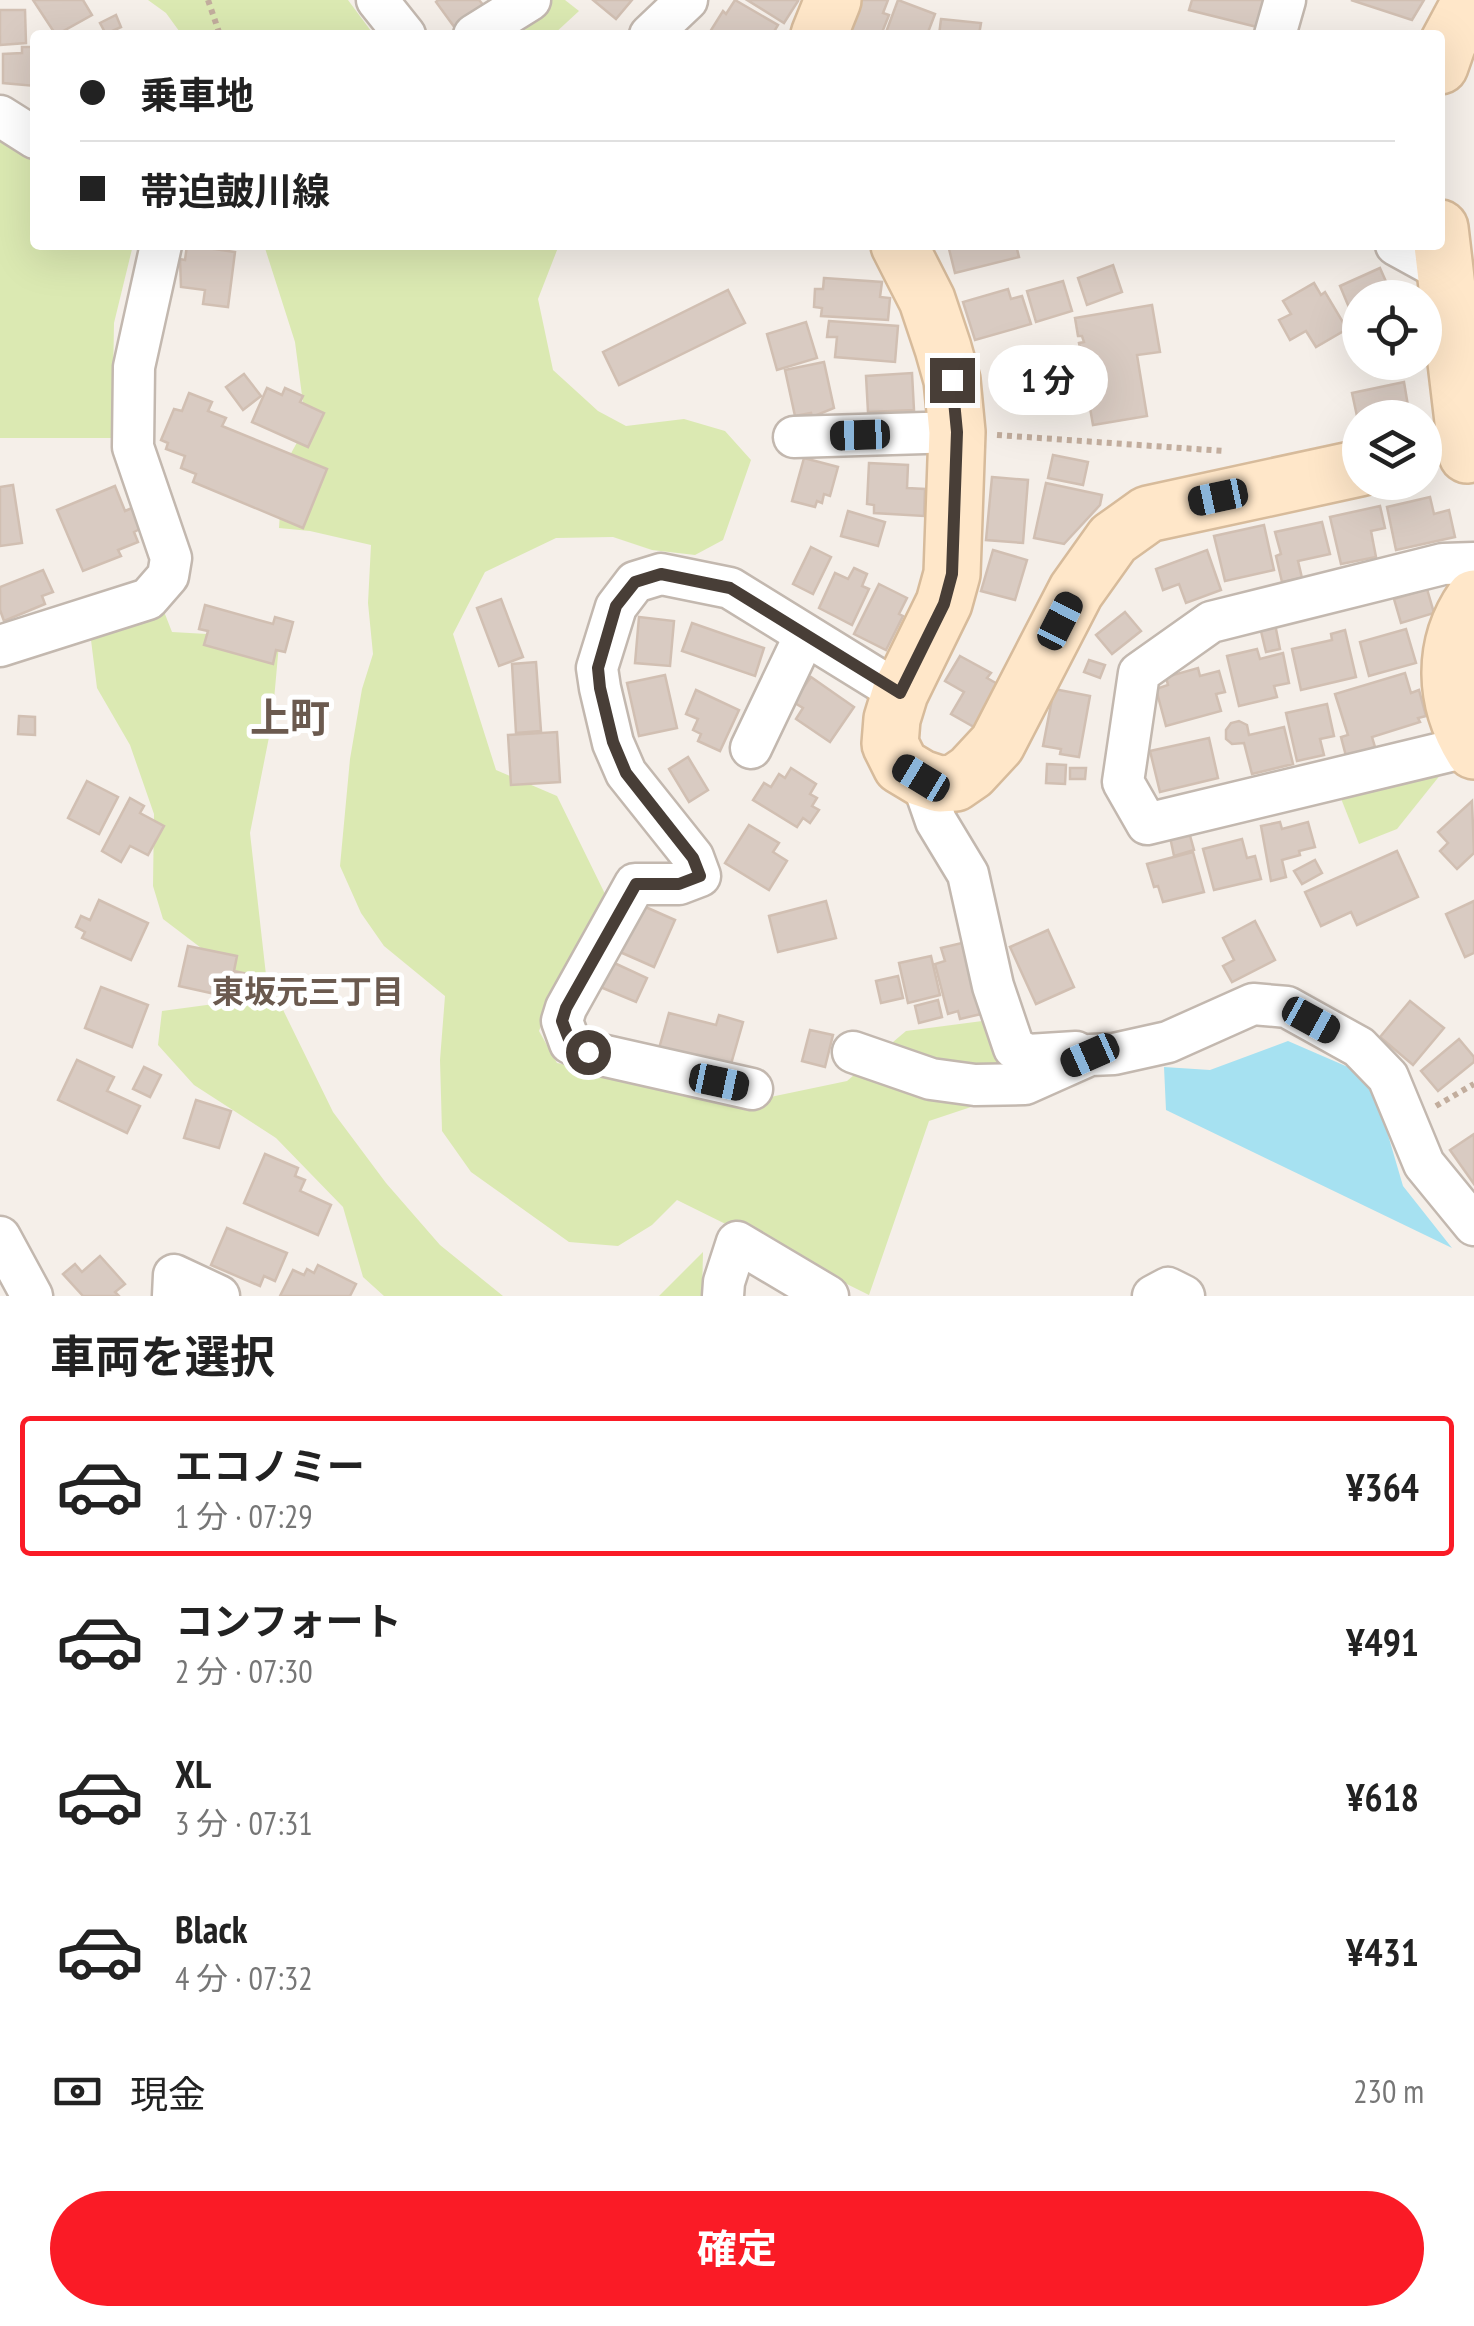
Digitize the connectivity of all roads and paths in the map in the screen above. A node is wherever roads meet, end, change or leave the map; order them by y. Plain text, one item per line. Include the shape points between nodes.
1 (208, 0) edge
2 (378, 0) edge
3 (530, 0) edge
4 (687, 0) edge
5 (834, 0) edge
6 (1285, 0) edge
7 (1472, 0) edge
8 (218, 30) edge
9 (401, 30) edge
10 (482, 30) edge
11 (655, 30) edge
12 (821, 30) edge
13 (1276, 30) edge
14 (1445, 52) edge
15 (0, 116) edge
16 (30, 135) edge
17 (160, 250) edge
18 (901, 250) edge
19 (1444, 251) edge
20 (957, 432) junction
21 (794, 437) dead end
22 (1226, 451) dead end
23 (1455, 456) edge
24 (1342, 472) edge
25 (1474, 562) edge
26 (1474, 598) edge
27 (805, 634) junction
28 (0, 646) edge
29 (900, 693) junction
30 (751, 748) dead end
31 (1472, 748) edge
32 (921, 778) junction
33 (853, 1052) dead end
34 (1090, 1055) junction
35 (752, 1089) dead end
36 (1474, 1225) edge
37 (0, 1237) edge
38 (32, 1296) edge
39 (173, 1296) edge
40 (219, 1296) edge
41 (723, 1296) edge
42 (828, 1296) edge
43 (1152, 1296) edge
44 (1184, 1296) edge

1 - 8 path
2 - 9 street
3 - 10 street
4 - 11 street
5 - 12 street
6 - 13 street
7 - 14 street
15 - 16 street
17 - 28 street via 134,366 133,447 172,558 168,576 148,600
18 - 20 street via 943,348
19 - 23 street
20 - 21 street
20 - 22 path
20 - 29 street via 952,574
24 - 32 street via 1148,514 1113,539 1076,590 996,744 956,782
25 - 31 street via 1442,564 1211,622 1138,673 1123,782 1146,824
26 - 31 street via 1452,638 1448,669
27 - 29 street
27 - 30 street
27 - 35 street via 730,588 661,574 635,582 616,606 598,668 626,773 700,876 679,884 636,884 562,1021 570,1042 588,1052
29 - 32 street via 890,744 901,766
32 - 34 street via 936,821 968,874 1014,1048 1028,1055
33 - 34 street via 931,1079 975,1085 1025,1084
34 - 36 street via 1168,1042 1253,1004 1287,1007 1359,1047 1388,1078 1424,1164
37 - 38 street
39 - 40 street via 174,1275
41 - 42 street via 737,1242
43 - 44 street via 1168,1288

